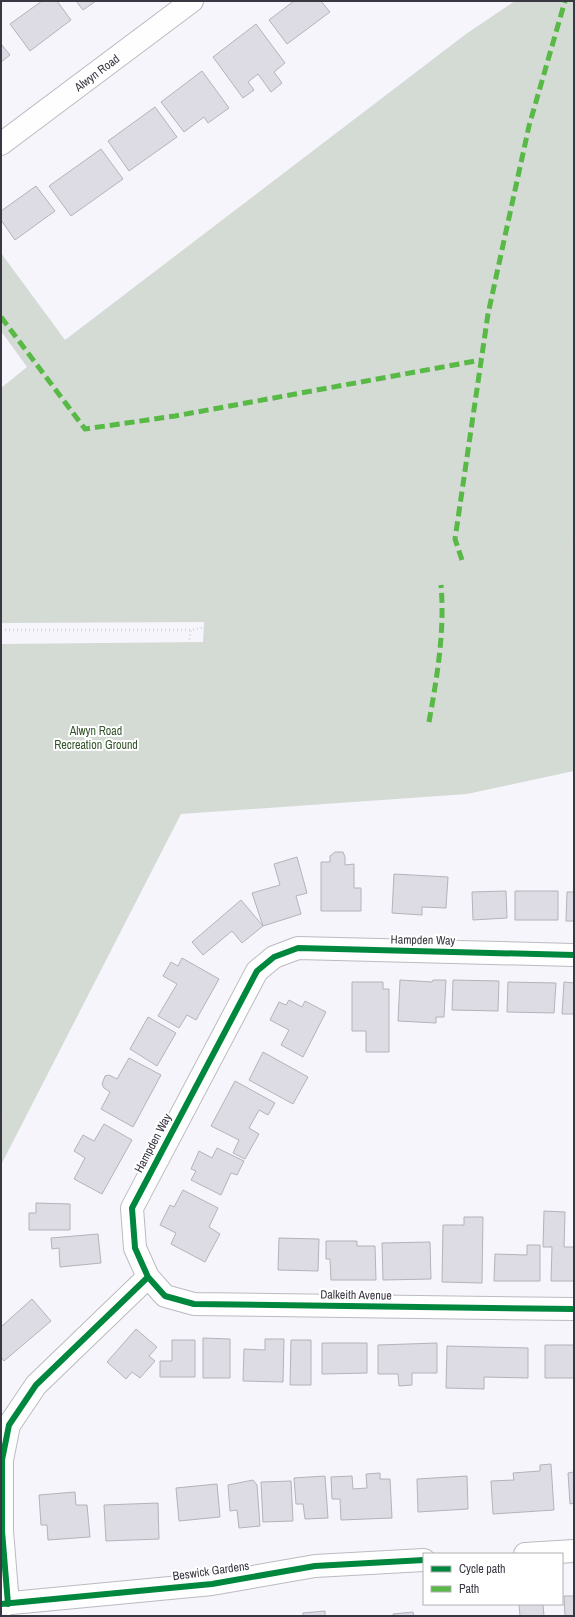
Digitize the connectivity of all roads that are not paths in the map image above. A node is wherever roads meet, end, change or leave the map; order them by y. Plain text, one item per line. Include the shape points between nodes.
1 (192, 1) edge
2 (1, 144) edge
3 (574, 955) edge
4 (148, 1277) junction
5 (574, 1309) edge
6 (574, 1551) edge
7 (541, 1553) edge
8 (423, 1560) edge
9 (4, 1604) edge

1 - 2 street, Alwyn Road
3 - 4 street, Hampden Way via 298,948 274,957 257,971 132,1208 136,1248
4 - 5 street, Dalkeith Avenue via 165,1296 194,1304
4 - 9 street via 36,1385 9,1424 2,1460
6 - 7 street
8 - 9 street, Beswick Gardens via 315,1566 212,1584

